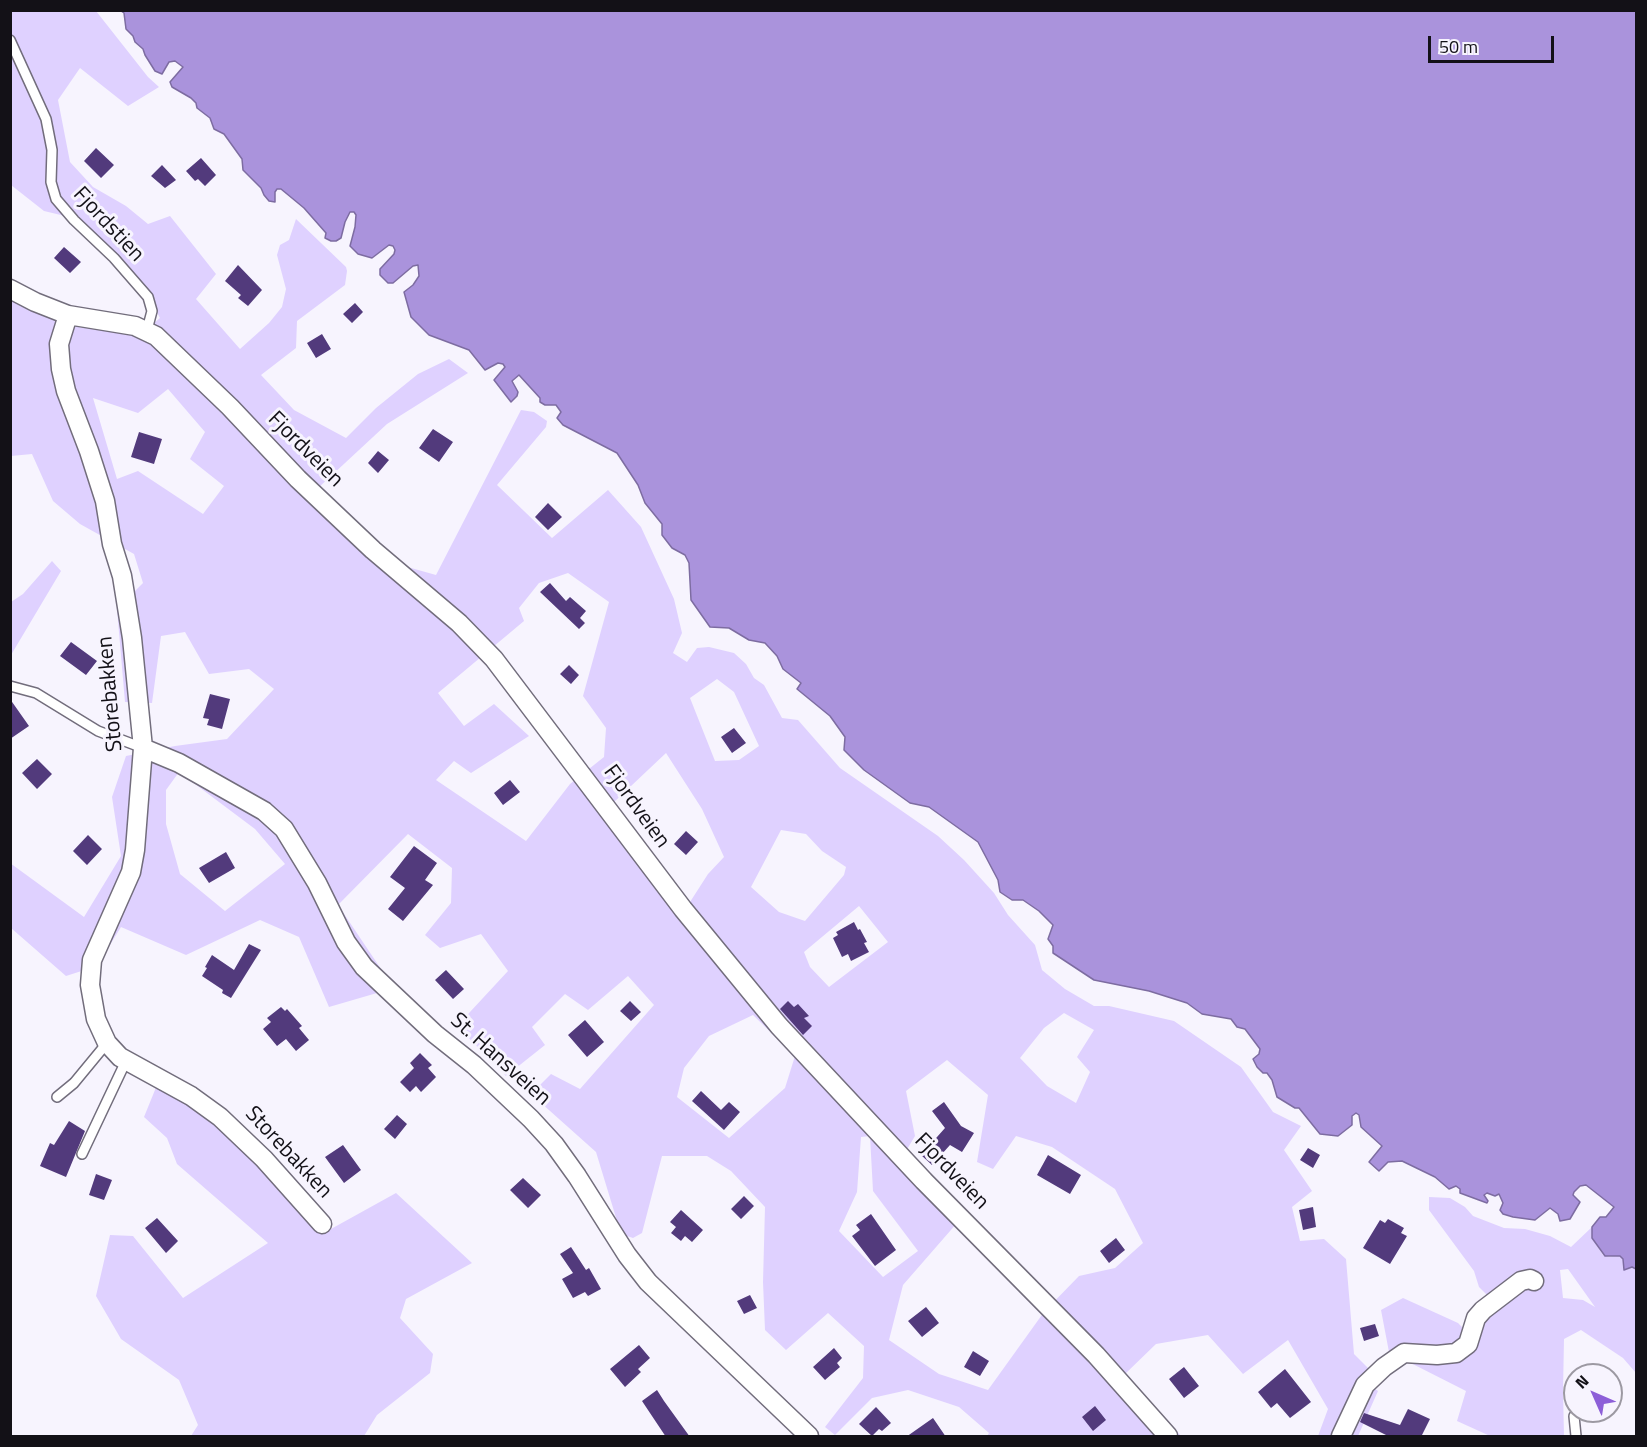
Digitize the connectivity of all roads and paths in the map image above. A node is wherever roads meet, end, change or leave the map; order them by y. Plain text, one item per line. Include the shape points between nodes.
1 (10, 40) edge
2 (10, 289) edge
3 (68, 315) junction
4 (147, 330) junction
5 (10, 686) edge
6 (142, 748) junction
7 (107, 1043) junction
8 (126, 1061) junction
9 (57, 1097) dead end
10 (82, 1154) dead end
11 (322, 1224) dead end
12 (1534, 1281) dead end
13 (809, 1437) edge
14 (1167, 1437) edge
15 (1341, 1437) edge

1 - 4 lane, Fjordstien via 46,119 56,199 148,297 152,311
2 - 3 street, Fjordveien
3 - 4 street, Fjordveien
3 - 6 street, Storebakken via 59,344 61,369 105,501 122,576
4 - 14 street, Fjordveien via 373,550 459,623 494,659 683,909 779,1026 924,1181 1096,1355
5 - 6 lane via 36,693 98,731
6 - 7 street, Storebakken via 130,872 99,941 90,975 96,1019
6 - 13 street, St. Hansveien via 264,811 284,829 346,942 364,967 531,1119 577,1176 648,1282
7 - 8 street, Storebakken
7 - 9 lane
8 - 10 lane
8 - 11 street, Storebakken via 191,1096 220,1117
12 - 15 street via 1521,1281 1483,1310 1476,1317 1466,1346 1456,1353 1404,1353 1384,1367 1365,1385

